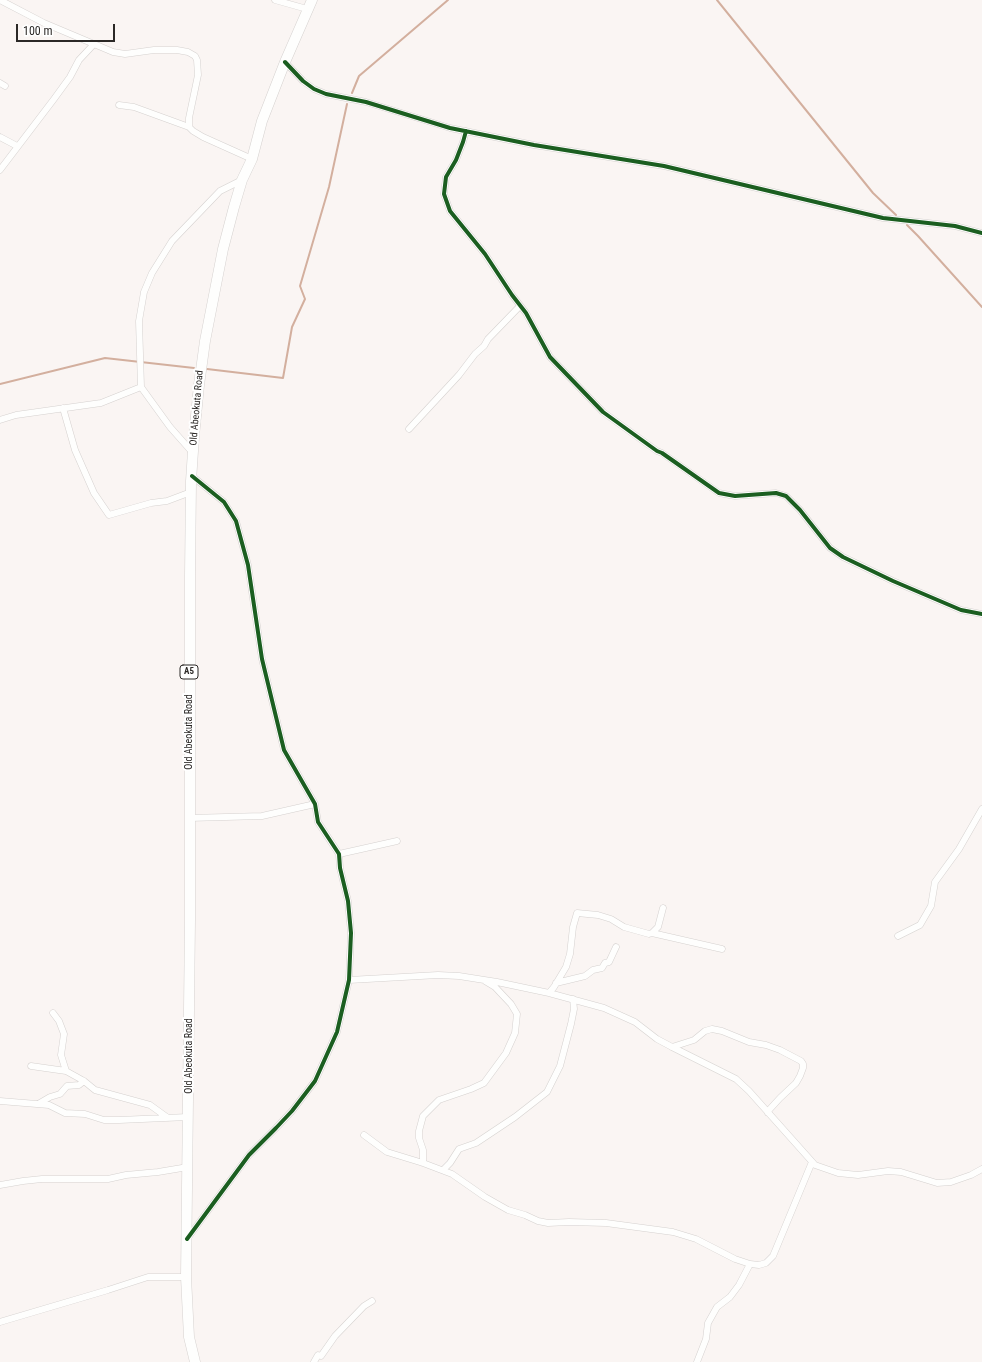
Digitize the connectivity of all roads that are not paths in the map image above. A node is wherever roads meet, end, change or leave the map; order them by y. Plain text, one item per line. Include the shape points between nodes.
1 (0, 0) edge
2 (275, 0) edge
3 (312, 0) edge
4 (307, 10) junction
5 (94, 44) junction
6 (285, 62) junction
7 (119, 105) dead end
8 (189, 127) junction
9 (466, 131) junction
10 (0, 137) edge
11 (17, 146) junction
12 (252, 159) junction
13 (0, 170) edge
14 (242, 180) junction
15 (982, 233) edge
16 (520, 306) junction
17 (141, 387) junction
18 (63, 408) junction
19 (0, 420) edge
20 (409, 428) dead end
21 (193, 453) junction
22 (192, 476) junction
23 (191, 492) junction
24 (982, 614) edge
25 (315, 804) junction
26 (982, 808) edge
27 (189, 818) junction
28 (397, 842) dead end
29 (339, 854) junction
30 (663, 908) dead end
31 (652, 933) junction
32 (898, 936) dead end
33 (616, 947) dead end
34 (722, 949) dead end
35 (482, 979) junction
36 (350, 980) junction
37 (556, 983) junction
38 (549, 993) junction
39 (573, 999) junction
40 (53, 1013) dead end
41 (672, 1047) junction
42 (31, 1066) dead end
43 (66, 1071) junction
44 (84, 1081) junction
45 (0, 1101) edge
46 (38, 1104) junction
47 (768, 1113) junction
48 (188, 1117) junction
49 (168, 1118) junction
50 (364, 1135) dead end
51 (812, 1162) junction
52 (423, 1163) junction
53 (188, 1167) junction
54 (982, 1169) edge
55 (443, 1170) junction
56 (0, 1185) edge
57 (187, 1239) junction
58 (750, 1264) junction
59 (186, 1277) junction
60 (372, 1301) dead end
61 (0, 1322) edge
62 (195, 1362) edge
63 (314, 1362) edge
64 (697, 1362) edge

1 - 5 street via 44,23
2 - 4 street
3 - 4 highway, Old Abeokuta Road / A5
4 - 6 highway, Old Abeokuta Road / A5
5 - 8 street via 125,54 177,50 195,56 198,75
5 - 11 street via 79,60 47,109
6 - 9 street via 314,90
6 - 12 highway, Old Abeokuta Road / A5 via 262,121
7 - 8 street via 134,107
8 - 12 street via 203,137
9 - 15 street via 664,166 883,218 955,226
9 - 16 street via 456,160 446,177 444,194 450,211 485,254
10 - 11 street
11 - 13 street
12 - 14 highway, Old Abeokuta Road / A5
14 - 17 street via 220,191 172,241 152,273 144,292 139,321
14 - 21 highway, Old Abeokuta Road / A5 via 223,249 205,341
16 - 20 street
16 - 24 street via 550,357 603,412 719,493 735,496 776,493 786,496 830,548 844,557 961,610
17 - 18 street via 101,403
17 - 21 street
18 - 19 street
18 - 23 street via 75,450 94,493 109,515 167,501
21 - 22 highway, Old Abeokuta Road / A5
22 - 23 highway, Old Abeokuta Road / A5
22 - 25 street via 224,502 236,521 248,565 262,660 284,750
23 - 27 highway, Old Abeokuta Road / A5
25 - 27 street via 262,816
25 - 29 street via 318,822
26 - 32 street via 959,849 935,882 931,906 920,926
27 - 48 highway, Old Abeokuta Road / A5
28 - 29 street
29 - 36 street via 351,933
30 - 31 street via 658,927
31 - 34 street
31 - 37 street via 641,933 598,915 577,913 570,954 566,967
33 - 37 street via 609,962 602,968 593,970 585,976
35 - 36 street via 438,975
35 - 38 street
35 - 52 street via 495,987 511,1004 517,1014 515,1034 506,1053 484,1083 439,1100 423,1116 418,1131 424,1150
36 - 57 street via 337,1032 314,1081 292,1111 250,1155
37 - 38 street
38 - 39 street
39 - 41 street via 604,1008 635,1022
39 - 55 street via 574,1009 560,1066 547,1092 476,1143 459,1149
40 - 43 street via 64,1034 61,1055
41 - 47 street via 736,1079
41 - 47 street via 694,1040 712,1029 780,1050 801,1061 803,1068 796,1083
42 - 43 street
43 - 44 street
44 - 46 street via 79,1085 67,1086 60,1094
44 - 49 street via 95,1090 150,1105
45 - 46 street
46 - 49 street via 49,1105 65,1113 84,1114 104,1120
47 - 51 street
48 - 49 street
48 - 53 highway, Old Abeokuta Road / A5
50 - 52 street via 387,1152
51 - 54 street via 838,1173 858,1175 901,1172 937,1183 951,1182
51 - 58 street via 773,1256 766,1263
52 - 55 street
53 - 56 street via 108,1179 42,1179
53 - 57 highway, Old Abeokuta Road / A5
55 - 58 street via 508,1210 538,1221 606,1223 673,1232 696,1239
57 - 59 highway, Old Abeokuta Road / A5
58 - 64 street via 730,1297 716,1307 711,1316
59 - 61 street via 148,1277
59 - 62 highway, Old Abeokuta Road / A5 via 189,1337
60 - 63 street via 335,1336

